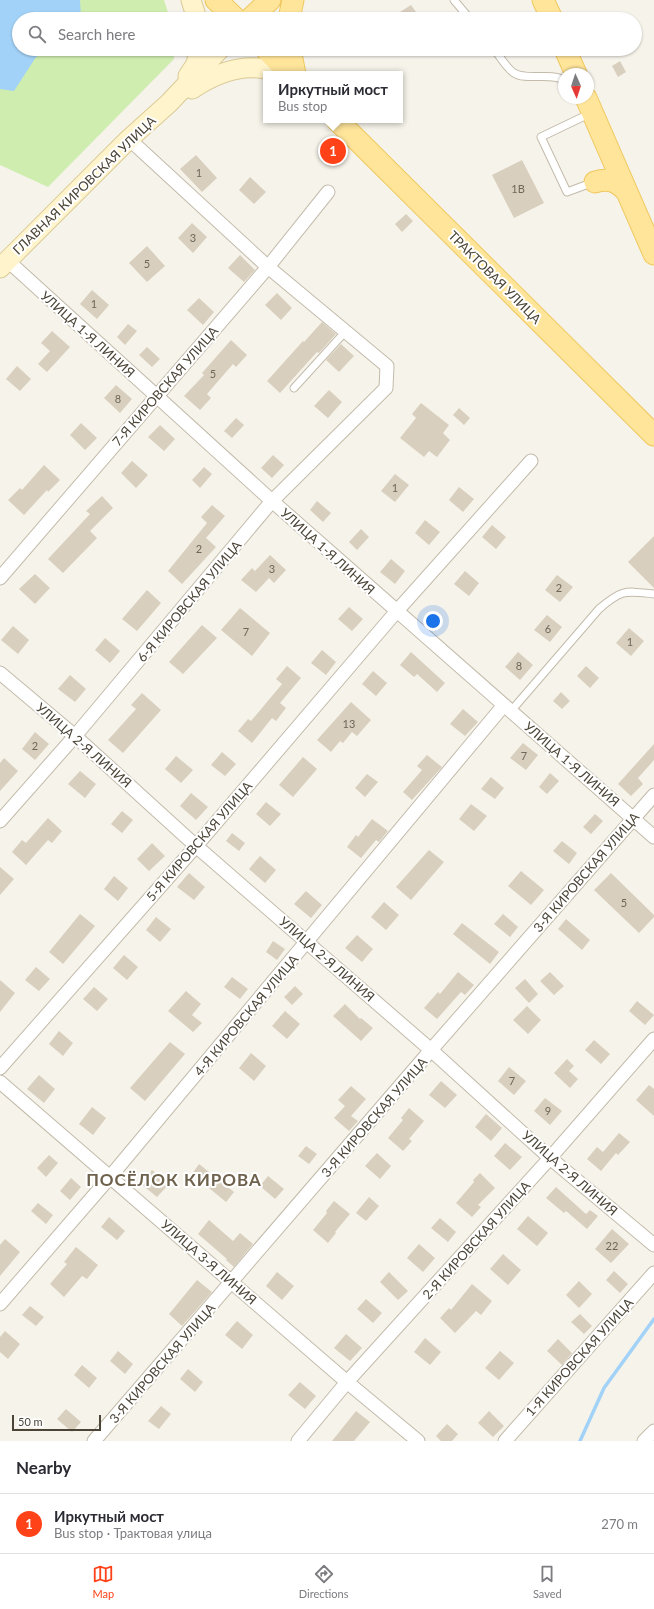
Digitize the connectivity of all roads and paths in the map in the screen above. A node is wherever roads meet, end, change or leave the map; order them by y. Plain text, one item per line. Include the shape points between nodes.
1 (191, 0) edge
2 (216, 0) edge
3 (270, 0) edge
4 (292, 0) edge
5 (454, 0) edge
6 (543, 0) edge
7 (195, 12) edge
8 (229, 12) edge
9 (257, 12) edge
10 (290, 12) edge
11 (464, 12) edge
12 (549, 12) edge
13 (198, 56) edge
14 (213, 56) edge
15 (273, 56) edge
16 (291, 56) edge
17 (500, 56) edge
18 (568, 56) edge
19 (573, 68) edge
20 (274, 71) edge
21 (287, 71) edge
22 (294, 71) edge
23 (558, 77) edge
24 (169, 103) junction
25 (586, 104) edge
26 (587, 104) edge
27 (340, 123) edge
28 (129, 139) junction
29 (595, 182) joint
30 (328, 192) dead end
31 (627, 192) junction
32 (654, 254) edge
33 (4, 264) edge
34 (268, 267) junction
35 (345, 332) junction
36 (294, 388) dead end
37 (156, 396) junction
38 (654, 435) edge
39 (531, 461) dead end
40 (272, 501) junction
41 (0, 578) edge
42 (654, 594) edge
43 (396, 612) junction
44 (0, 673) edge
45 (508, 708) junction
46 (75, 736) junction
47 (654, 795) edge
48 (633, 817) junction
49 (0, 821) edge
50 (654, 837) edge
51 (196, 846) junction
52 (307, 941) junction
53 (654, 1039) edge
54 (431, 1050) junction
55 (0, 1068) edge
56 (0, 1082) edge
57 (550, 1158) junction
58 (110, 1177) junction
59 (654, 1245) edge
60 (654, 1273) edge
61 (232, 1282) junction
62 (0, 1304) edge
63 (347, 1382) junction
64 (654, 1431) edge
65 (94, 1441) edge
66 (298, 1441) edge
67 (418, 1441) edge
68 (505, 1441) edge
69 (644, 1441) edge

1 - 7 main road
2 - 8 main road
3 - 9 main road
4 - 10 main road
5 - 11 lane
6 - 12 main road
13 - 24 main road via 196,64
14 - 24 main road
15 - 21 main road
16 - 22 main road
17 - 23 lane via 514,73 521,76
18 - 19 main road
20 - 24 main road via 255,68 230,70 210,77
24 - 28 main road, ГЛАВНАЯ КИРОВСКАЯ УЛИЦА
25 - 29 lane via 541,137 567,192
26 - 31 main road
27 - 38 main road, ТРАКТОВАЯ УЛИЦА
28 - 33 main road, ГЛАВНАЯ КИРОВСКАЯ УЛИЦА
28 - 34 street
29 - 31 main road via 613,180
30 - 34 street, 7-Я КИРОВСКАЯ УЛИЦА
31 - 32 main road
33 - 37 street, УЛИЦА 1-Я ЛИНИЯ
34 - 35 street
34 - 37 street, 7-Я КИРОВСКАЯ УЛИЦА
35 - 36 lane
35 - 40 street, 6-Я КИРОВСКАЯ УЛИЦА via 387,366 386,388
37 - 40 street, УЛИЦА 1-Я ЛИНИЯ
37 - 41 street, 7-Я КИРОВСКАЯ УЛИЦА
39 - 43 street, 5-Я КИРОВСКАЯ УЛИЦА
40 - 43 street, УЛИЦА 1-Я ЛИНИЯ
40 - 46 street, 6-Я КИРОВСКАЯ УЛИЦА
42 - 45 lane via 626,592 613,596
43 - 45 street, УЛИЦА 1-Я ЛИНИЯ
43 - 51 street, 5-Я КИРОВСКАЯ УЛИЦА
44 - 46 street, УЛИЦА 2-Я ЛИНИЯ
45 - 48 street, УЛИЦА 1-Я ЛИНИЯ
45 - 52 street, 4-Я КИРОВСКАЯ УЛИЦА
46 - 49 street, 6-Я КИРОВСКАЯ УЛИЦА
46 - 51 street, УЛИЦА 2-Я ЛИНИЯ
47 - 48 street, 3-Я КИРОВСКАЯ УЛИЦА
48 - 50 street, УЛИЦА 1-Я ЛИНИЯ
48 - 54 street, 3-Я КИРОВСКАЯ УЛИЦА
51 - 52 street, УЛИЦА 2-Я ЛИНИЯ
51 - 55 street, 5-Я КИРОВСКАЯ УЛИЦА
52 - 54 street, УЛИЦА 2-Я ЛИНИЯ
52 - 58 street, 4-Я КИРОВСКАЯ УЛИЦА
53 - 57 street, 2-Я КИРОВСКАЯ УЛИЦА
54 - 57 street, УЛИЦА 2-Я ЛИНИЯ
54 - 61 street, 3-Я КИРОВСКАЯ УЛИЦА
56 - 58 street, УЛИЦА 3-Я ЛИНИЯ
57 - 59 street, УЛИЦА 2-Я ЛИНИЯ
57 - 63 street, 2-Я КИРОВСКАЯ УЛИЦА
58 - 61 street, УЛИЦА 3-Я ЛИНИЯ
58 - 62 street, 4-Я КИРОВСКАЯ УЛИЦА
60 - 68 street, 1-Я КИРОВСКАЯ УЛИЦА
61 - 63 street, УЛИЦА 3-Я ЛИНИЯ
61 - 65 street, 3-Я КИРОВСКАЯ УЛИЦА
63 - 66 street, 2-Я КИРОВСКАЯ УЛИЦА
63 - 67 street, УЛИЦА 3-Я ЛИНИЯ
64 - 69 street

